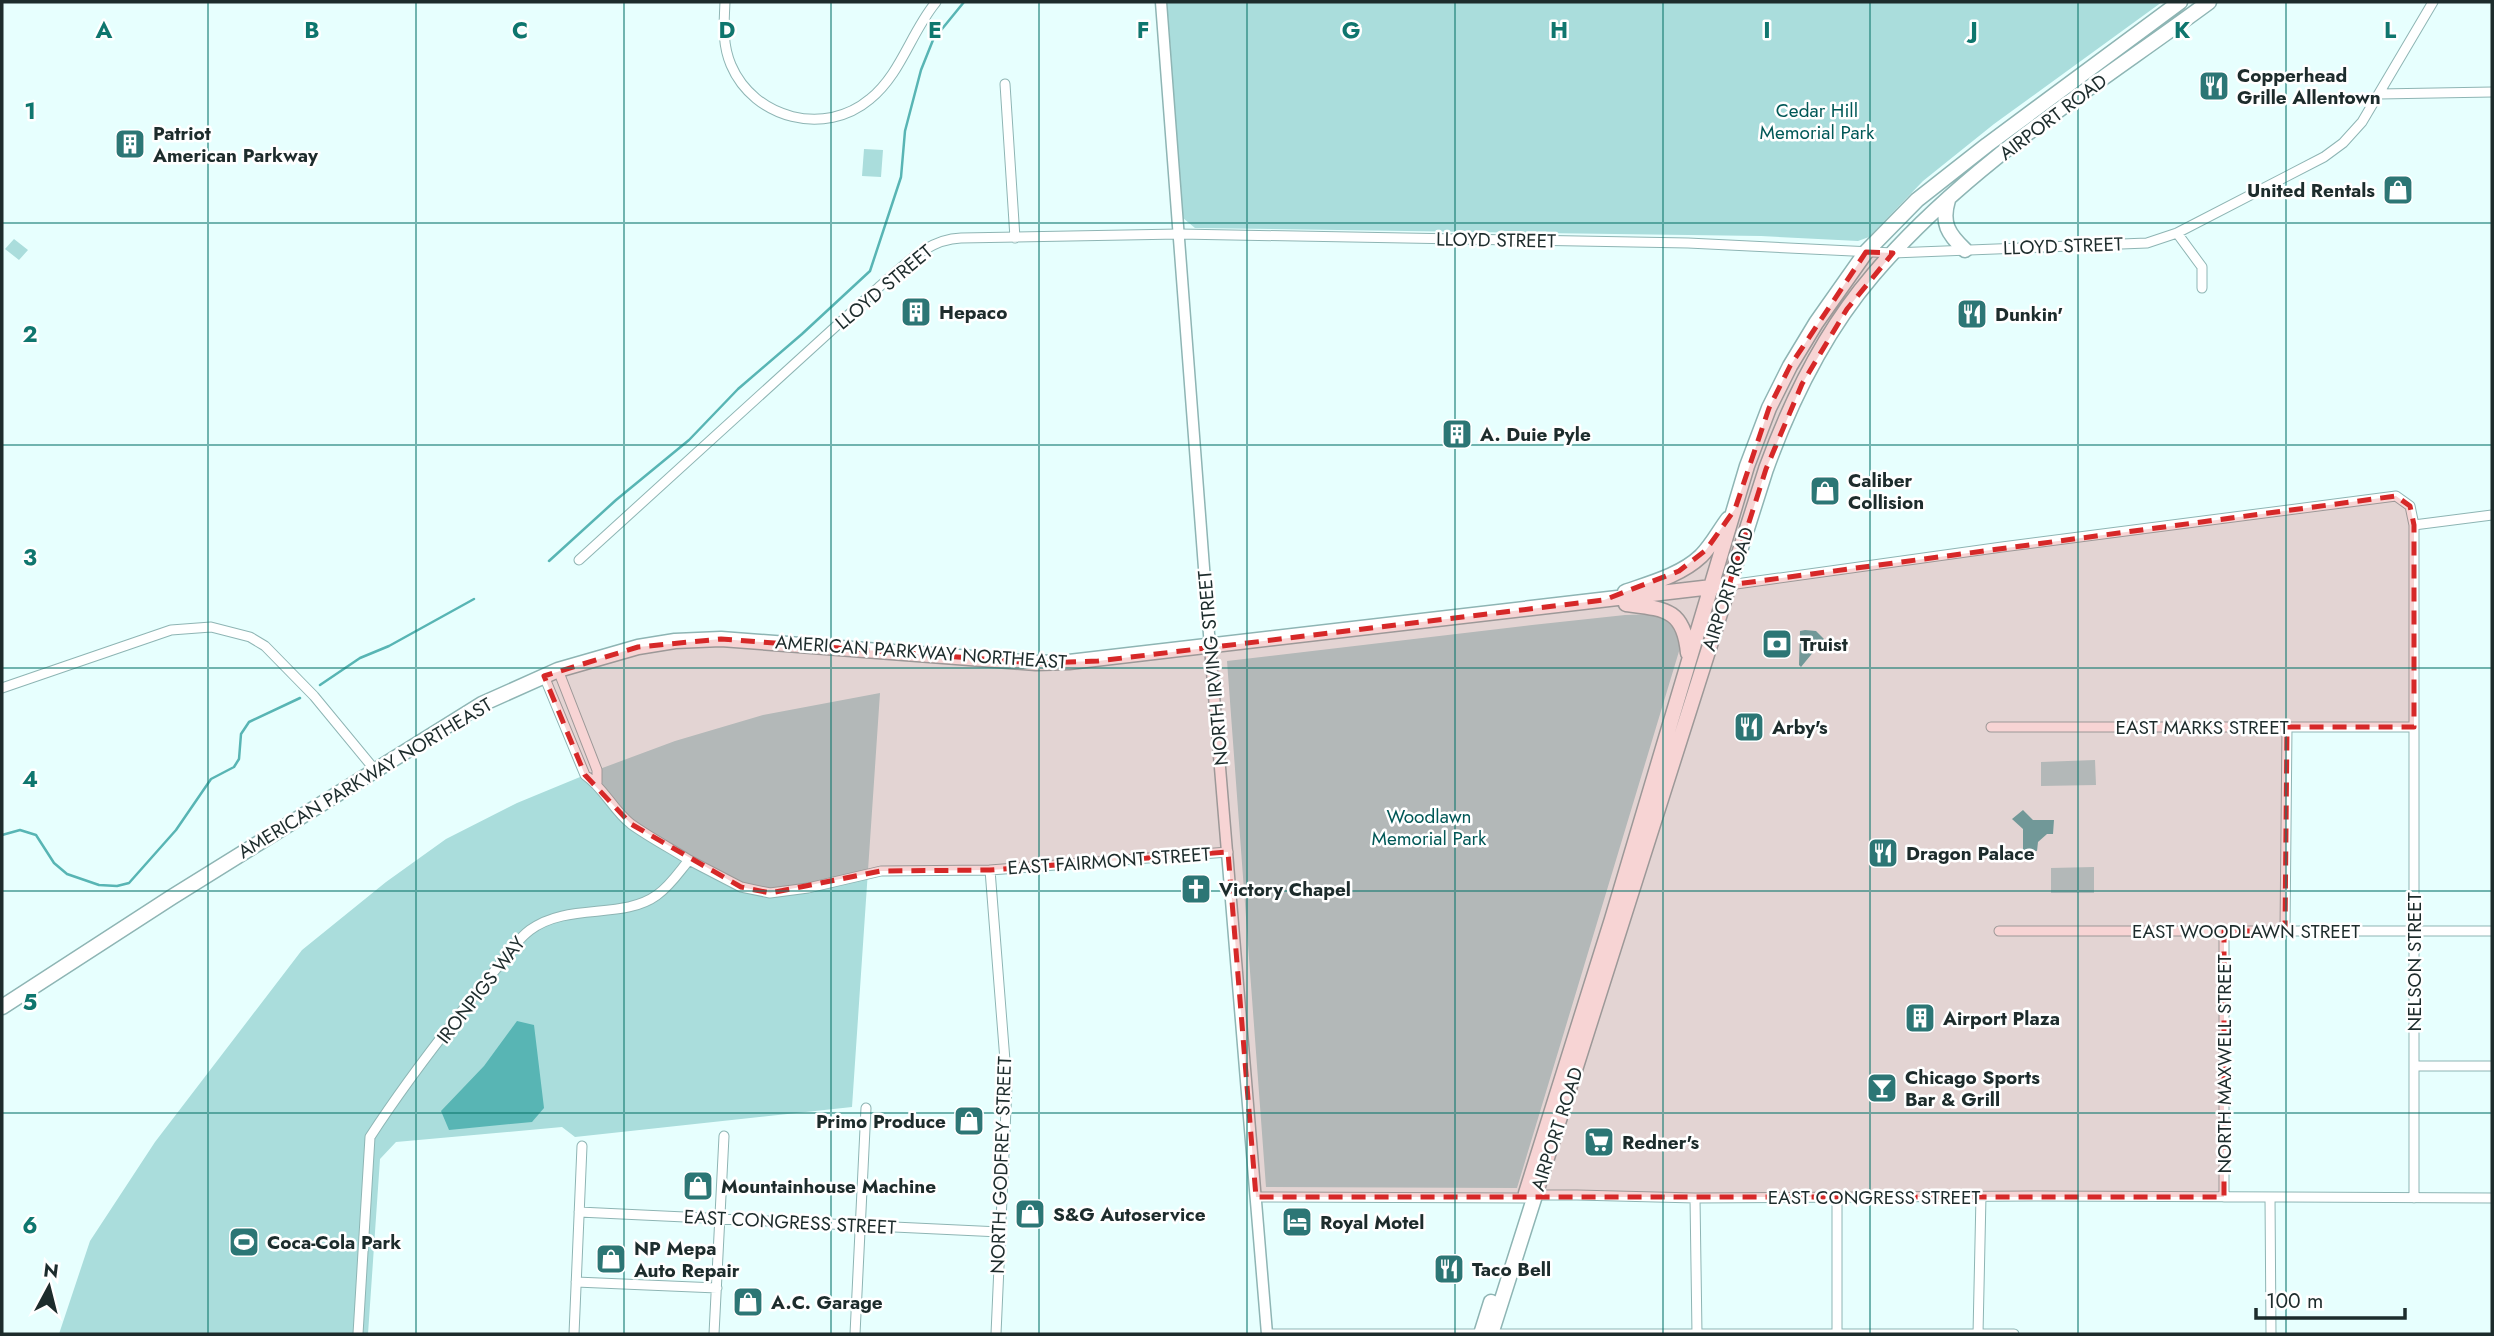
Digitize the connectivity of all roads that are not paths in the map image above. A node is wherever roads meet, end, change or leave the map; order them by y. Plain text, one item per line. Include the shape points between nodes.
1 (725, 2) edge
2 (936, 2) edge
3 (1161, 2) edge
4 (2180, 2) edge
5 (2209, 2) edge
6 (2433, 2) edge
7 (1005, 84) dead end
8 (2492, 92) edge
9 (2379, 93) junction
10 (1948, 200) junction
11 (2176, 233) junction
12 (1179, 234) junction
13 (1015, 238) junction
14 (1965, 250) junction
15 (1866, 252) junction
16 (1893, 253) junction
17 (2202, 288) dead end
18 (1735, 509) junction
19 (2492, 515) edge
20 (2414, 525) junction
21 (579, 560) dead end
22 (1729, 585) junction
23 (1712, 588) junction
24 (1604, 600) junction
25 (1210, 647) junction
26 (1689, 661) junction
27 (551, 673) junction
28 (2, 688) edge
29 (1991, 727) dead end
30 (2287, 727) junction
31 (2414, 727) junction
32 (375, 770) junction
33 (597, 783) junction
34 (1228, 852) junction
35 (689, 860) junction
36 (990, 870) junction
37 (1999, 931) dead end
38 (2224, 931) junction
39 (2285, 931) junction
40 (2414, 931) junction
41 (2492, 931) edge
42 (2, 1007) edge
43 (2414, 1066) junction
44 (2492, 1066) edge
45 (866, 1108) dead end
46 (724, 1136) dead end
47 (582, 1146) dead end
48 (1837, 1196) junction
49 (1981, 1196) junction
50 (1256, 1197) junction
51 (1530, 1197) junction
52 (2224, 1197) junction
53 (2270, 1197) junction
54 (1695, 1198) junction
55 (2414, 1198) junction
56 (2492, 1198) edge
57 (579, 1212) junction
58 (720, 1219) junction
59 (860, 1225) junction
60 (1000, 1232) junction
61 (576, 1282) junction
62 (717, 1288) junction
63 (358, 1334) edge
64 (574, 1334) edge
65 (714, 1334) edge
66 (855, 1334) edge
67 (996, 1334) edge
68 (1267, 1334) edge
69 (1486, 1334) edge
70 (1556, 1334) edge
71 (1697, 1334) edge
72 (1837, 1334) edge
73 (1978, 1334) edge
74 (2014, 1334) edge
75 (2271, 1334) edge

1 - 2 street via 727,52 743,85 778,112 817,120 848,113 872,98
3 - 12 street, NORTH IRVING STREET
4 - 15 main road, AIRPORT ROAD via 1917,200
5 - 10 main road, AIRPORT ROAD via 2043,123
6 - 9 street, LLOYD STREET
7 - 13 street
8 - 9 street
9 - 11 street, LLOYD STREET via 2351,135 2324,157
10 - 14 main road via 1944,223
10 - 16 main road, AIRPORT ROAD
11 - 14 street, LLOYD STREET via 2147,243
11 - 17 street via 2202,267
12 - 13 street, LLOYD STREET
12 - 15 street, LLOYD STREET via 1688,243
12 - 25 street, NORTH IRVING STREET
13 - 21 street, LLOYD STREET via 949,238 927,247
14 - 16 street, LLOYD STREET
15 - 16 street, LLOYD STREET
15 - 18 main road, AIRPORT ROAD via 1790,366 1769,408
16 - 22 main road, AIRPORT ROAD via 1847,309 1802,384 1766,469
18 - 23 main road, AIRPORT ROAD
18 - 24 main road via 1696,560
19 - 20 street
20 - 22 street via 2410,506 2396,496
20 - 31 street, NELSON STREET
22 - 23 main road
22 - 51 main road, AIRPORT ROAD
23 - 24 main road
23 - 26 main road, AIRPORT ROAD
24 - 25 main road, AMERICAN PARKWAY NORTHEAST
24 - 26 main road via 1671,614 1684,627
25 - 27 main road, AMERICAN PARKWAY NORTHEAST via 1098,661 1036,663 721,639 638,647
25 - 34 street, NORTH IRVING STREET
26 - 51 main road, AIRPORT ROAD
27 - 32 main road, AMERICAN PARKWAY NORTHEAST via 482,704
27 - 33 street via 597,770
27 - 33 street via 585,775
28 - 32 street via 171,630 211,627 250,637 265,646
29 - 30 street, EAST MARKS STREET
30 - 31 street, EAST MARKS STREET
30 - 39 street
31 - 40 street, NELSON STREET
32 - 42 main road, AMERICAN PARKWAY NORTHEAST
33 - 35 street via 631,824
34 - 36 street, EAST FAIRMONT STREET
34 - 50 street, NORTH IRVING STREET
35 - 36 street, EAST FAIRMONT STREET via 741,887 770,893 881,871
35 - 63 street, IRONPIGS WAY via 655,897 631,906 564,914 528,931 387,1111 370,1137
36 - 60 street, NORTH GODFREY STREET via 1007,1086
37 - 38 street, EAST WOODLAWN STREET
38 - 39 street, EAST WOODLAWN STREET
38 - 52 street, NORTH MAXWELL STREET
39 - 40 street, EAST WOODLAWN STREET
40 - 41 street, EAST WOODLAWN STREET
40 - 43 street, NELSON STREET
43 - 44 street
43 - 55 street, NELSON STREET
45 - 59 street
46 - 58 street
47 - 57 street
48 - 49 street, EAST CONGRESS STREET
48 - 54 street, EAST CONGRESS STREET
48 - 72 street
49 - 52 street, EAST CONGRESS STREET
49 - 73 street
50 - 51 street, EAST CONGRESS STREET
50 - 68 street, NORTH IRVING STREET
51 - 54 street, EAST CONGRESS STREET
51 - 69 main road, AIRPORT ROAD
52 - 53 street, EAST CONGRESS STREET
53 - 55 street, EAST CONGRESS STREET
53 - 75 street
54 - 71 street
55 - 56 street, EAST CONGRESS STREET
57 - 58 street, EAST CONGRESS STREET
57 - 61 street
58 - 59 street, EAST CONGRESS STREET
58 - 62 street
59 - 60 street, EAST CONGRESS STREET
59 - 66 street
60 - 67 street, NORTH GODFREY STREET
61 - 62 street
61 - 64 street
62 - 65 street
68 - 69 street
69 - 70 street
70 - 71 street
71 - 72 street
72 - 73 street
73 - 74 street

